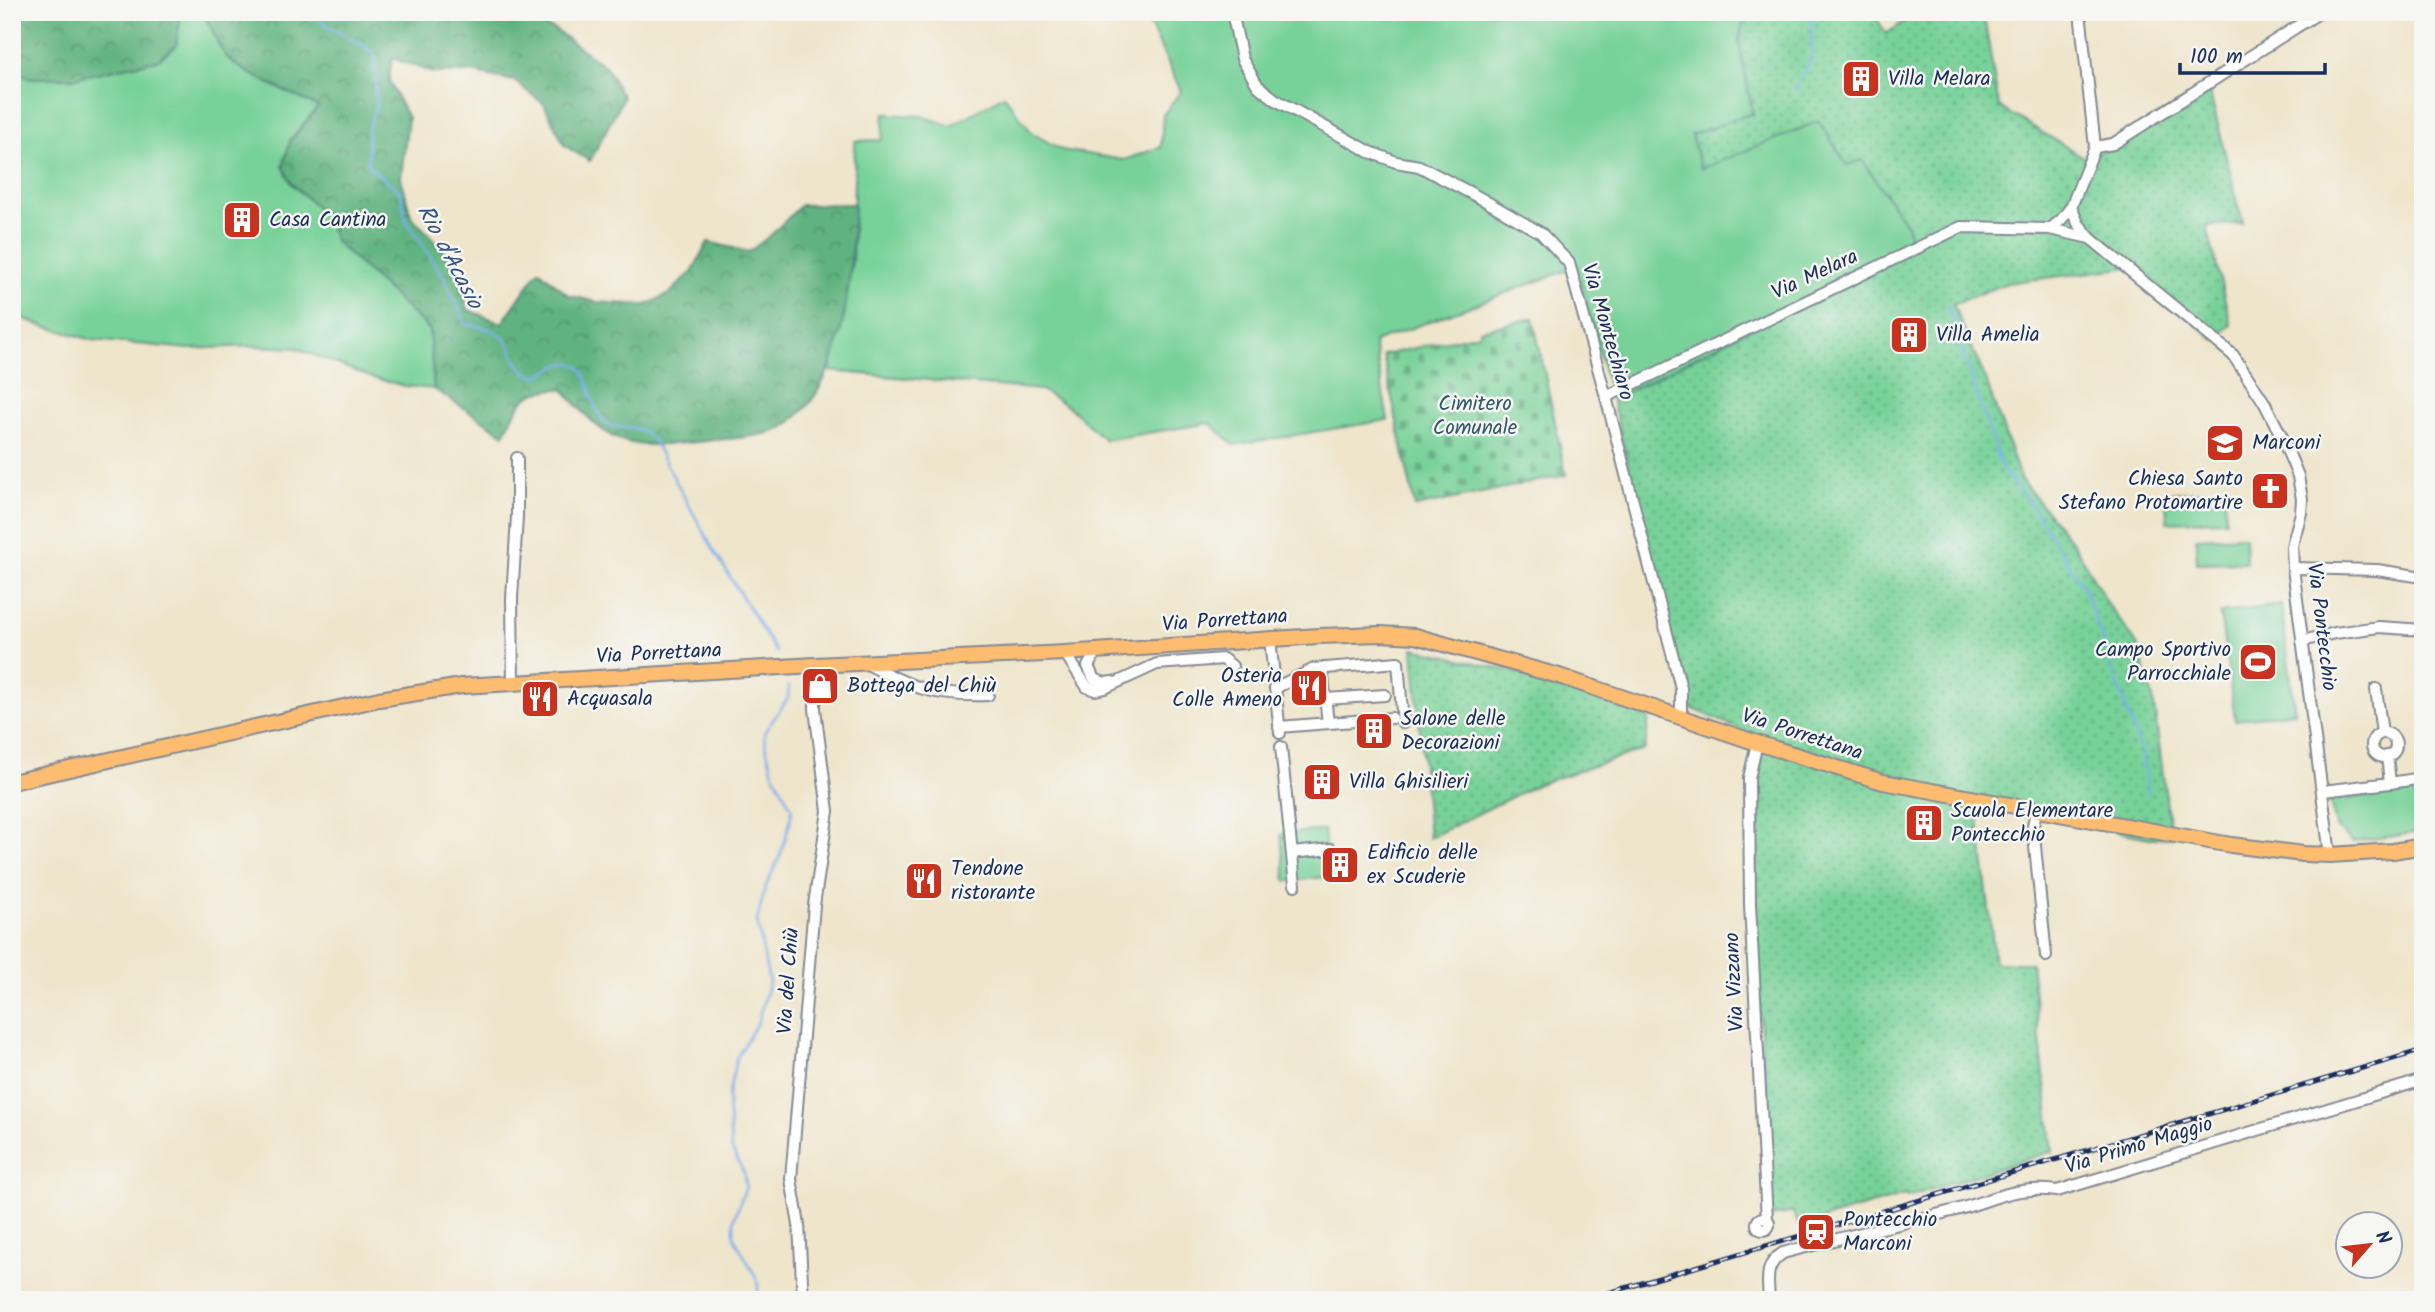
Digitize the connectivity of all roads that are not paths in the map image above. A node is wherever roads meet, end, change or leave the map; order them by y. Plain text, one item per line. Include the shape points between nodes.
1 (1232, 12) edge
2 (2080, 12) edge
3 (2320, 12) edge
4 (2095, 148) junction
5 (2071, 207) junction
6 (2050, 229) junction
7 (2090, 238) junction
8 (1606, 397) junction
9 (517, 458) dead end
10 (2293, 568) junction
11 (2423, 577) edge
12 (2423, 630) edge
13 (1270, 639) junction
14 (2302, 641) junction
15 (1091, 651) junction
16 (1065, 653) junction
17 (866, 663) junction
18 (815, 665) junction
19 (1232, 666) dead end
20 (1322, 668) junction
21 (1122, 681) junction
22 (513, 684) junction
23 (1275, 688) junction
24 (2376, 689) dead end
25 (988, 695) dead end
26 (1385, 695) dead end
27 (1326, 699) junction
28 (1681, 716) junction
29 (1328, 723) junction
30 (1757, 743) junction
31 (1281, 747) dead end
32 (2423, 778) edge
33 (12, 782) edge
34 (2390, 783) junction
35 (2323, 791) junction
36 (2036, 811) junction
37 (2423, 846) edge
38 (1331, 849) dead end
39 (1292, 853) junction
40 (2330, 855) junction
41 (1295, 885) dead end
42 (2046, 956) dead end
43 (2423, 1080) edge
44 (1765, 1214) dead end
45 (803, 1300) edge
46 (1769, 1300) edge

1 - 8 street, Via Montechiaro via 1242,59 1258,86 1276,100 1370,152 1419,166 1482,199 1541,233 1556,248 1574,276
2 - 4 street
3 - 4 street via 2113,144
4 - 5 street
5 - 6 street
5 - 7 street
6 - 7 street, Via Melara
6 - 8 street, Via Melara via 1961,227
7 - 10 street, Via Pontecchio via 2233,355 2264,402 2298,476 2302,499 2292,546
8 - 28 street, Via Montechiaro via 1681,688
9 - 22 street
10 - 11 street via 2377,570
10 - 14 street, Via Pontecchio
12 - 14 street via 2379,627
13 - 15 main road, Via Porrettana
13 - 23 street
13 - 28 main road, Via Porrettana via 1415,636
14 - 35 street, Via Pontecchio
15 - 16 main road, Via Porrettana
15 - 21 street via 1088,666 1094,679
16 - 17 main road, Via Porrettana
16 - 21 street via 1087,687 1095,690
17 - 18 main road, Via Porrettana
17 - 25 street via 918,689
18 - 22 main road, Via Porrettana
18 - 45 street, Via del Chiù via 815,709 828,811 814,905 791,1179
19 - 21 street via 1223,659 1157,664
20 - 23 street
20 - 27 street
20 - 29 street via 1398,662 1399,719
22 - 33 main road, Via Porrettana via 379,699
23 - 29 street via 1280,730
24 - 34 street via 2382,733 2374,740 2374,750 2387,756
26 - 27 street
27 - 29 street
28 - 30 main road, Via Porrettana
30 - 36 main road, Via Porrettana via 1883,782
30 - 44 street, Via Vizzano via 1749,778 1750,905
31 - 39 street
32 - 34 street
34 - 35 street
35 - 40 street, Via Pontecchio
36 - 40 main road, Via Porrettana via 2231,845
36 - 42 street via 2033,826
37 - 40 main road, Via Porrettana
38 - 39 street
39 - 41 street
43 - 46 street, Via Primo Maggio via 2057,1191 2033,1187 1783,1253 1773,1259 1768,1273

